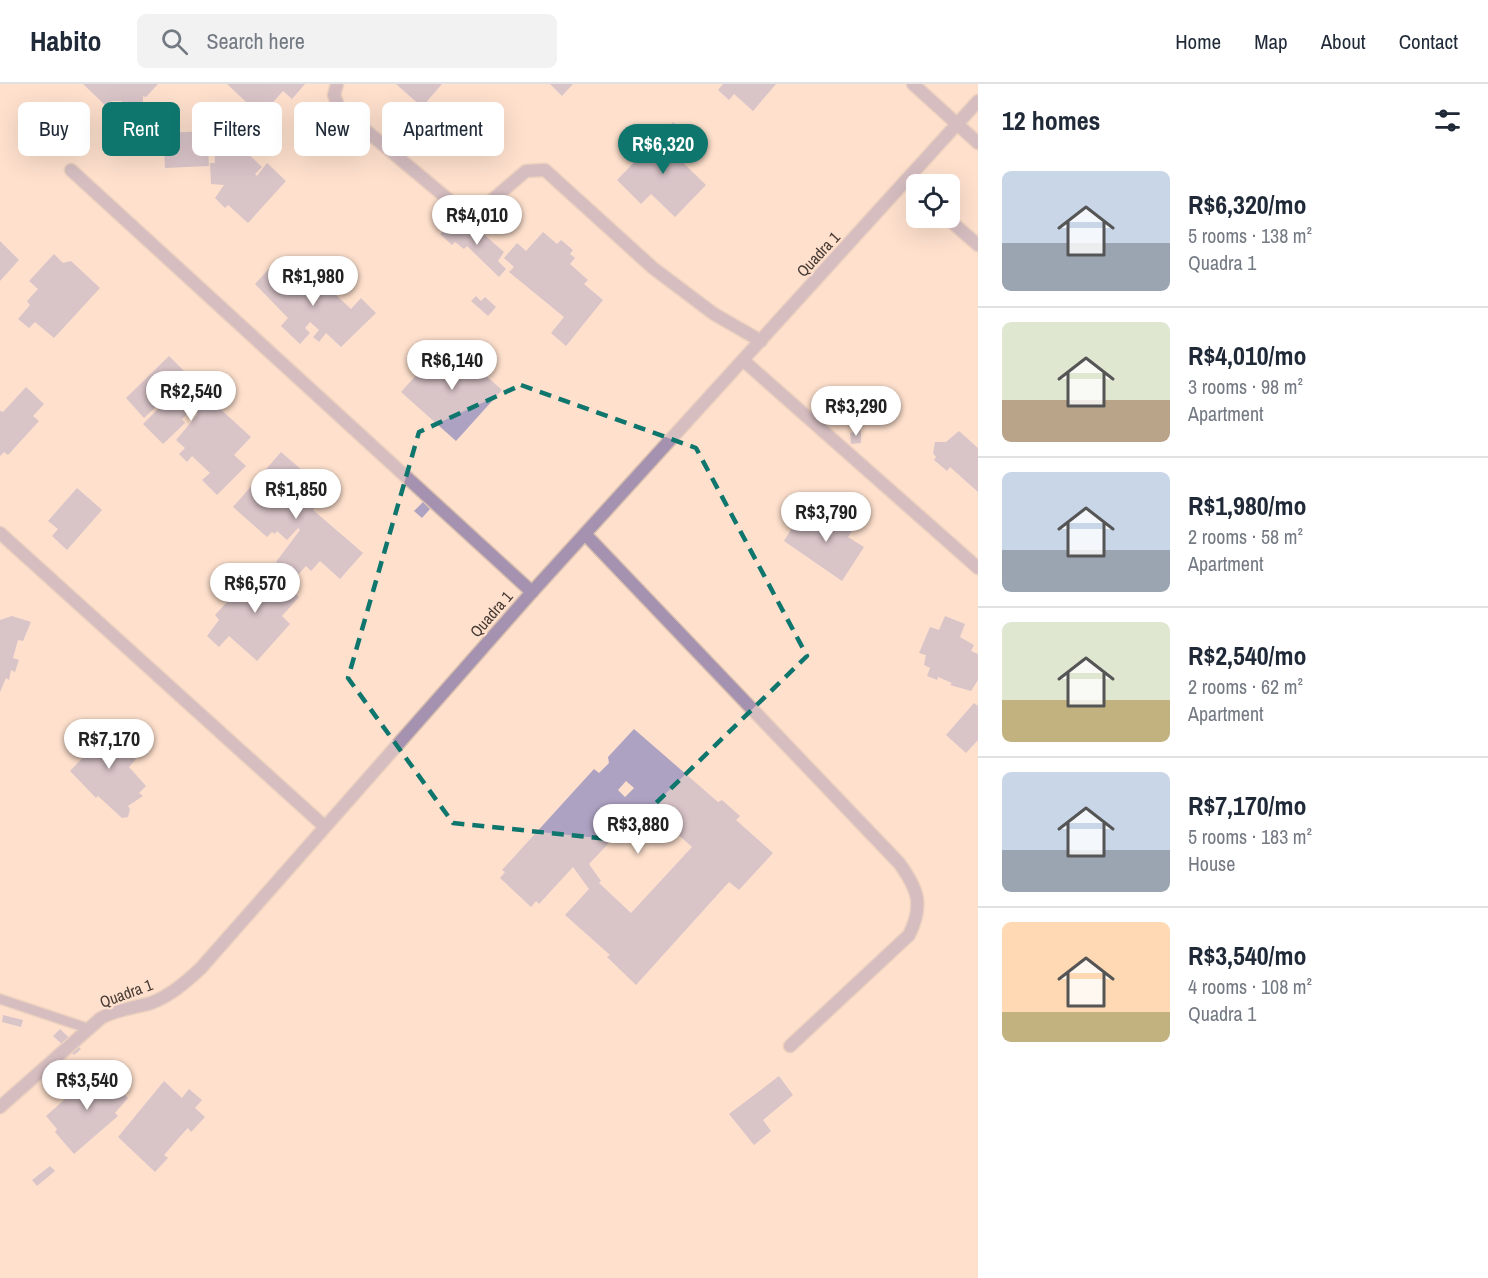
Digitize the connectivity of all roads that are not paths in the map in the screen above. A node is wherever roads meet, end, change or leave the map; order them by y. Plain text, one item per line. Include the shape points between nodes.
1 (337, 84) edge
2 (913, 84) edge
3 (978, 101) edge
4 (957, 124) junction
5 (978, 142) edge
6 (71, 170) dead end
7 (921, 174) edge
8 (906, 192) edge
9 (958, 228) edge
10 (978, 245) edge
11 (761, 341) junction
12 (744, 361) junction
13 (0, 533) edge
14 (585, 534) junction
15 (978, 568) edge
16 (532, 592) junction
17 (324, 826) junction
18 (0, 999) edge
19 (90, 1029) junction
20 (790, 1046) dead end
21 (0, 1107) edge

1 - 11 street via 334,95 339,108 461,210 477,213 526,171 545,170 653,268 714,314
2 - 4 street
3 - 4 street, Quadra 1
4 - 5 street
4 - 7 street, Quadra 1
6 - 16 street
8 - 11 street, Quadra 1
9 - 10 street
11 - 12 street, Quadra 1
12 - 14 street, Quadra 1
12 - 15 street
13 - 17 street
14 - 16 street, Quadra 1
14 - 20 street via 911,880 919,916 909,935
16 - 17 street, Quadra 1
17 - 19 street, Quadra 1 via 184,984 153,1002 108,1014
18 - 19 lane
19 - 21 street, Quadra 1

